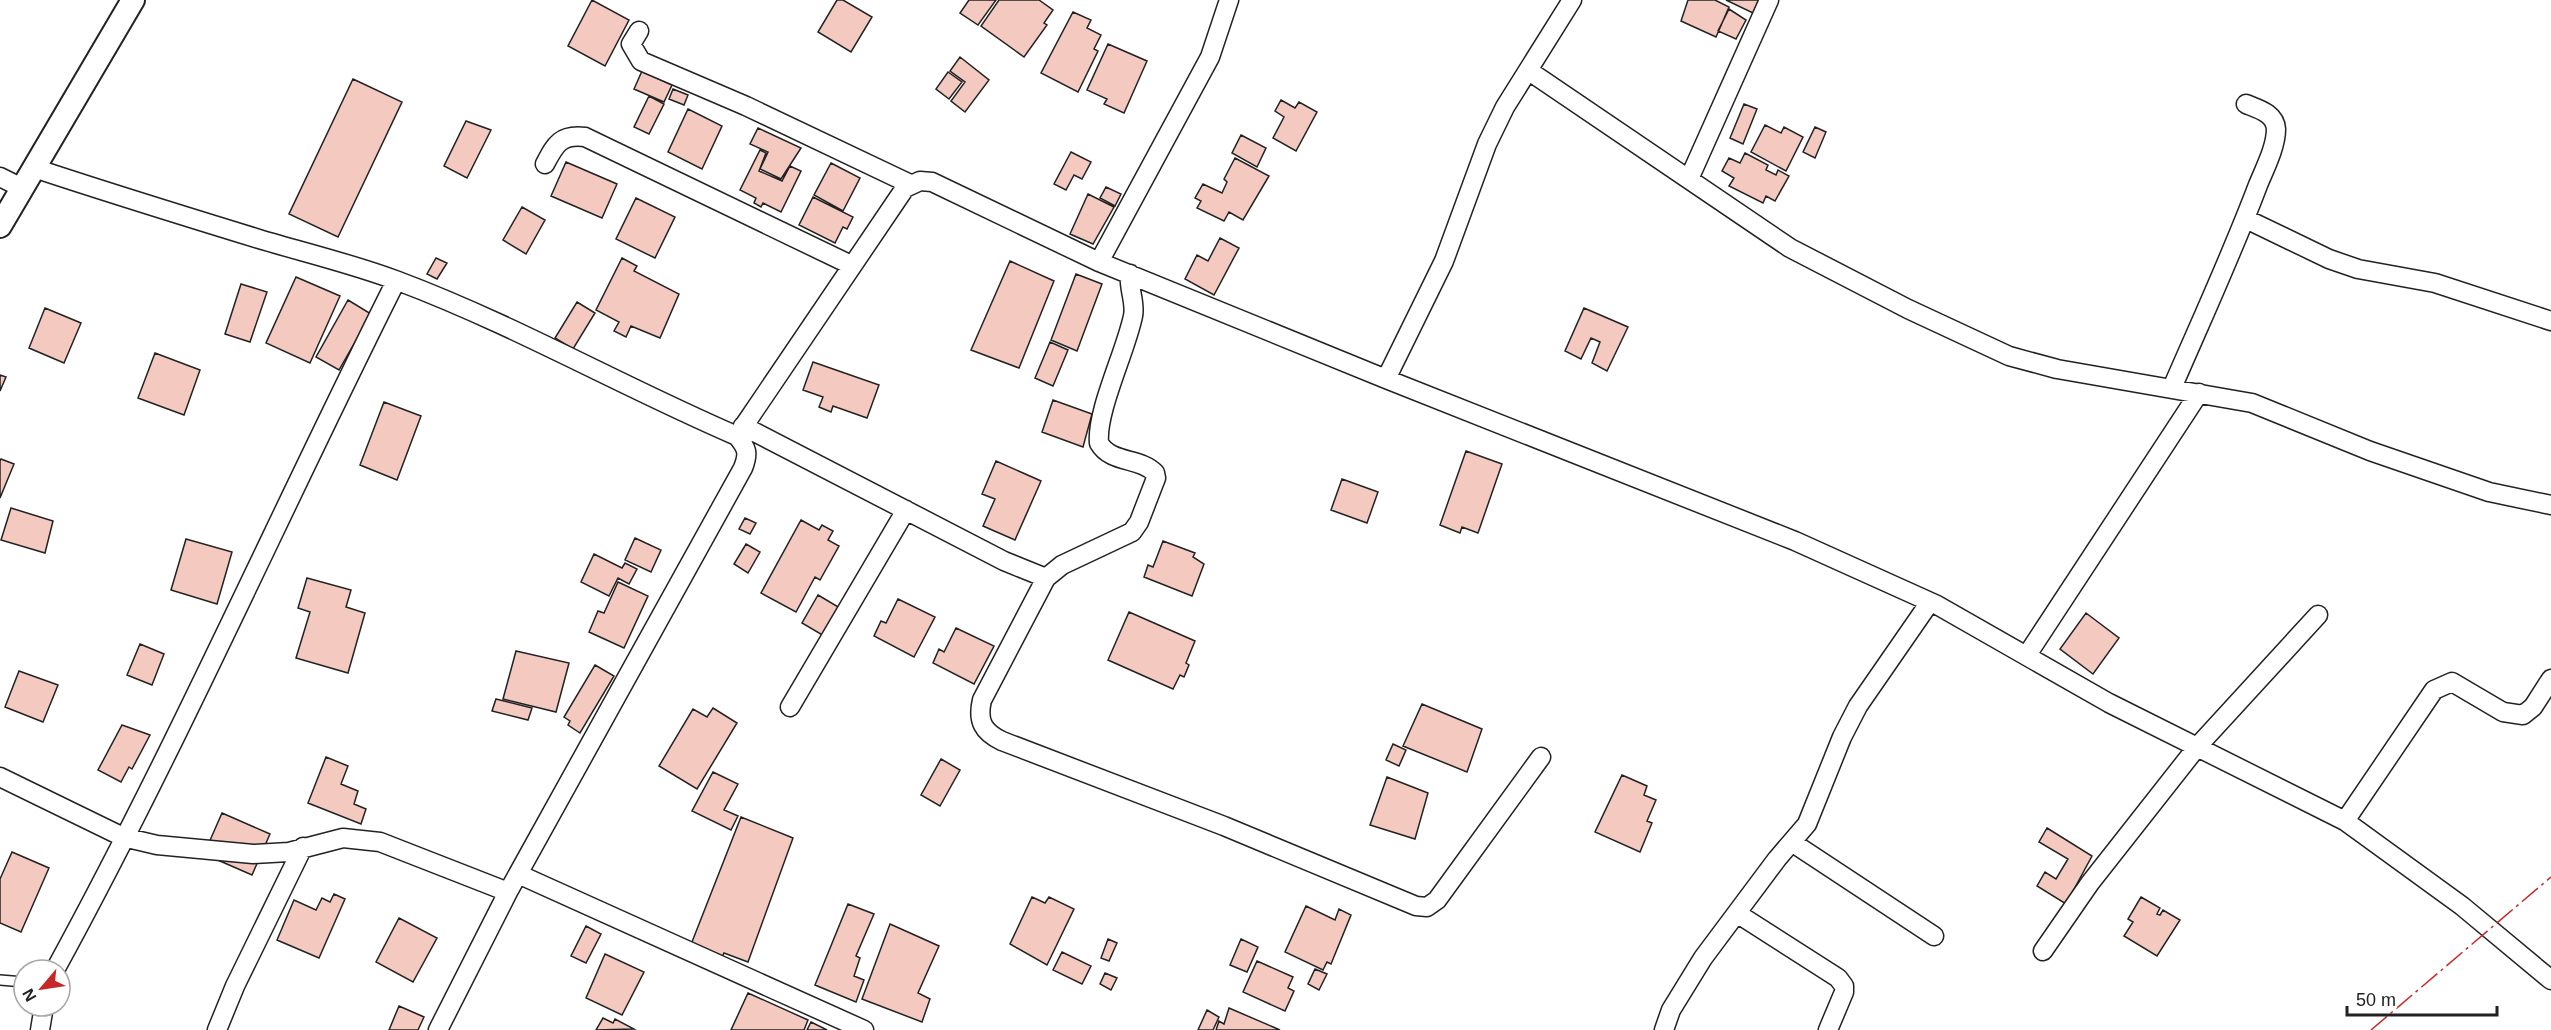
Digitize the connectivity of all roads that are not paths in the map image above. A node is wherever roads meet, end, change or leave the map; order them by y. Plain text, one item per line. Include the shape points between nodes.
1 (133, 0) edge
2 (1229, 0) edge
3 (1572, 0) edge
4 (1769, 0) edge
5 (639, 31) dead end
6 (1529, 71) junction
7 (2246, 104) dead end
8 (544, 164) dead end
9 (34, 168) junction
10 (0, 177) edge
11 (1689, 179) junction
12 (910, 184) junction
13 (22, 188) junction
14 (2246, 219) junction
15 (0, 226) edge
16 (1099, 262) junction
17 (851, 265) junction
18 (1130, 274) junction
19 (396, 281) junction
20 (2551, 321) edge
21 (1386, 379) junction
22 (2172, 388) junction
23 (2199, 393) junction
24 (740, 431) junction
25 (2551, 505) edge
26 (906, 510) junction
27 (1046, 578) junction
28 (1930, 602) junction
29 (2318, 615) dead end
30 (2027, 655) junction
31 (2551, 679) edge
32 (790, 707) dead end
33 (2198, 747) junction
34 (1541, 757) dead end
35 (0, 777) edge
36 (2345, 821) junction
37 (123, 837) junction
38 (1793, 843) junction
39 (303, 847) junction
40 (518, 874) junction
41 (508, 892) junction
42 (1738, 914) junction
43 (1934, 936) dead end
44 (2043, 951) dead end
45 (61, 958) edge
46 (2551, 980) edge
47 (217, 1030) edge
48 (438, 1030) edge
49 (864, 1030) edge
50 (1664, 1030) edge
51 (1828, 1030) edge

1 - 9 street
2 - 16 street via 1210,57
3 - 6 street
4 - 11 street
5 - 12 street via 632,44 641,61
6 - 11 street
6 - 21 street via 1487,144 1444,261
7 - 14 street via 2264,111 2276,127 2274,143
8 - 17 street via 556,142 572,135 585,136
9 - 13 street
9 - 19 street
10 - 13 street
11 - 22 street via 1826,269 2009,356 2057,369
12 - 16 street via 932,182
12 - 17 street
13 - 15 street
14 - 20 street via 2358,269 2435,283
14 - 22 street
16 - 18 street
17 - 24 street
18 - 21 street
18 - 27 street via 1133,316 1101,422 1099,443 1111,456 1149,467 1156,478 1132,532 1062,565
19 - 24 street via 483,315 661,403
19 - 37 street via 224,639
21 - 28 street via 1795,541
22 - 23 street
23 - 25 street via 2252,403 2370,451 2489,492
23 - 30 street
24 - 26 street
24 - 40 street via 747,451 743,468
26 - 27 street via 1020,569
26 - 32 street
27 - 34 street via 982,700 981,724 989,735 1416,906 1427,908 1437,900
28 - 30 street
28 - 38 street via 1858,706 1807,824
29 - 33 street
30 - 33 street via 2109,703
31 - 36 street via 2523,715 2503,712 2452,682 2434,690
33 - 36 street
33 - 44 street via 2090,883
35 - 37 street
36 - 46 street via 2436,886
37 - 39 street via 176,848 253,854 289,852
37 - 45 street
38 - 42 street
38 - 43 street
39 - 41 street via 343,838 380,842
39 - 47 street
40 - 41 street
40 - 49 street
41 - 48 street
42 - 50 street via 1703,958 1671,1010
42 - 51 street via 1838,978 1844,992

